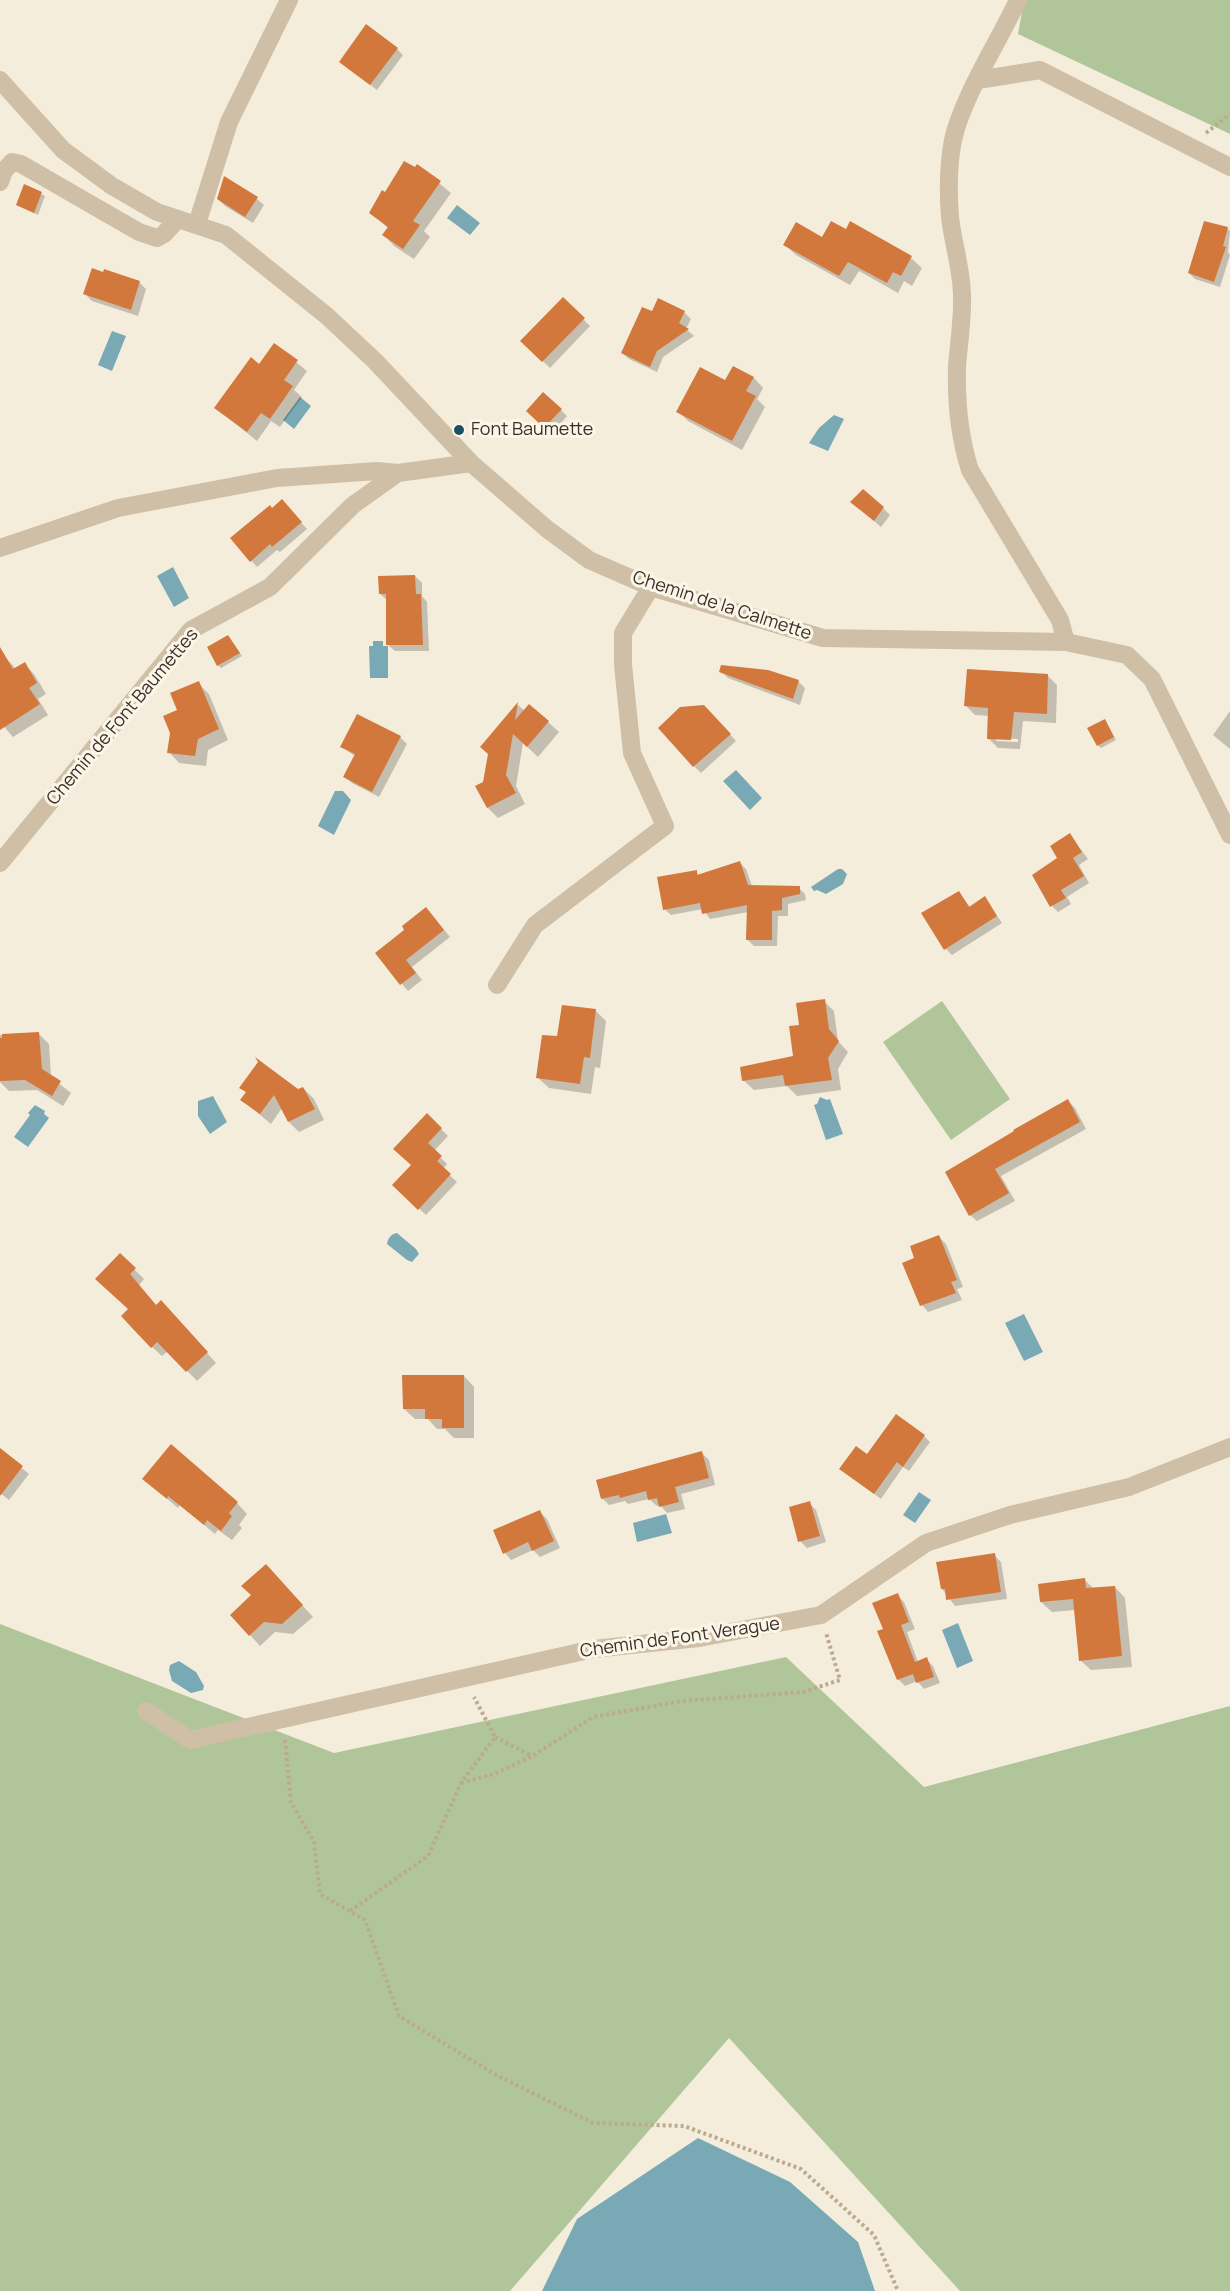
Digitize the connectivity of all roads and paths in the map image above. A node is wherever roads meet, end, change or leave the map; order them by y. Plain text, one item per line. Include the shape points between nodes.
1 (289, 0) edge
2 (1018, 0) edge
3 (0, 80) edge
4 (978, 80) junction
5 (1230, 114) edge
6 (1189, 146) junction
7 (1230, 167) edge
8 (0, 182) edge
9 (178, 219) junction
10 (197, 224) junction
11 (471, 463) junction
12 (398, 473) junction
13 (0, 548) edge
14 (651, 587) junction
15 (1066, 642) junction
16 (1230, 835) edge
17 (0, 863) edge
18 (497, 985) dead end
19 (1230, 1447) edge
20 (821, 1615) junction
21 (460, 1680) junction
22 (146, 1711) dead end
23 (283, 1719) junction
24 (495, 1737) junction
25 (532, 1756) junction
26 (461, 1783) junction
27 (350, 1911) junction
28 (898, 2291) edge

1 - 10 street via 229,122
2 - 4 street
3 - 9 street, Chemin de la Calmette via 63,150 121,191
4 - 6 street via 1040,70
4 - 15 street via 953,138 948,188 962,297 957,369 961,437 970,470 1060,620
5 - 6 path
6 - 7 street
8 - 9 street via 12,162 21,164 139,232 157,238
9 - 10 street, Chemin de la Calmette
10 - 11 street, Chemin de la Calmette via 226,235 327,316
11 - 12 street
11 - 14 street, Chemin de la Calmette via 547,530 589,560
12 - 13 street via 277,478 118,508
12 - 17 street, Chemin de Font Baumettes via 353,505 270,586 191,630
14 - 15 street, Chemin de la Calmette via 823,638
14 - 18 street via 623,633 623,665 632,753 665,826 535,925
15 - 16 street, Chemin de la Calmette via 1127,655 1152,679
19 - 20 street, Chemin de Font Verague via 1129,1487 1010,1515 926,1543
20 - 21 street, Chemin de Font Verague via 699,1638 593,1648
20 - 25 path via 840,1680 803,1692 682,1701 593,1717
21 - 23 street, Chemin de Font Verague
21 - 24 path
22 - 23 street, Chemin de Font Verague via 190,1740
23 - 27 path via 291,1802 314,1842 320,1894
24 - 25 path
24 - 26 path
25 - 26 path via 494,1774
26 - 27 path via 428,1856
27 - 28 path via 365,1920 399,2016 496,2075 593,2123 684,2126 801,2169 874,2235

